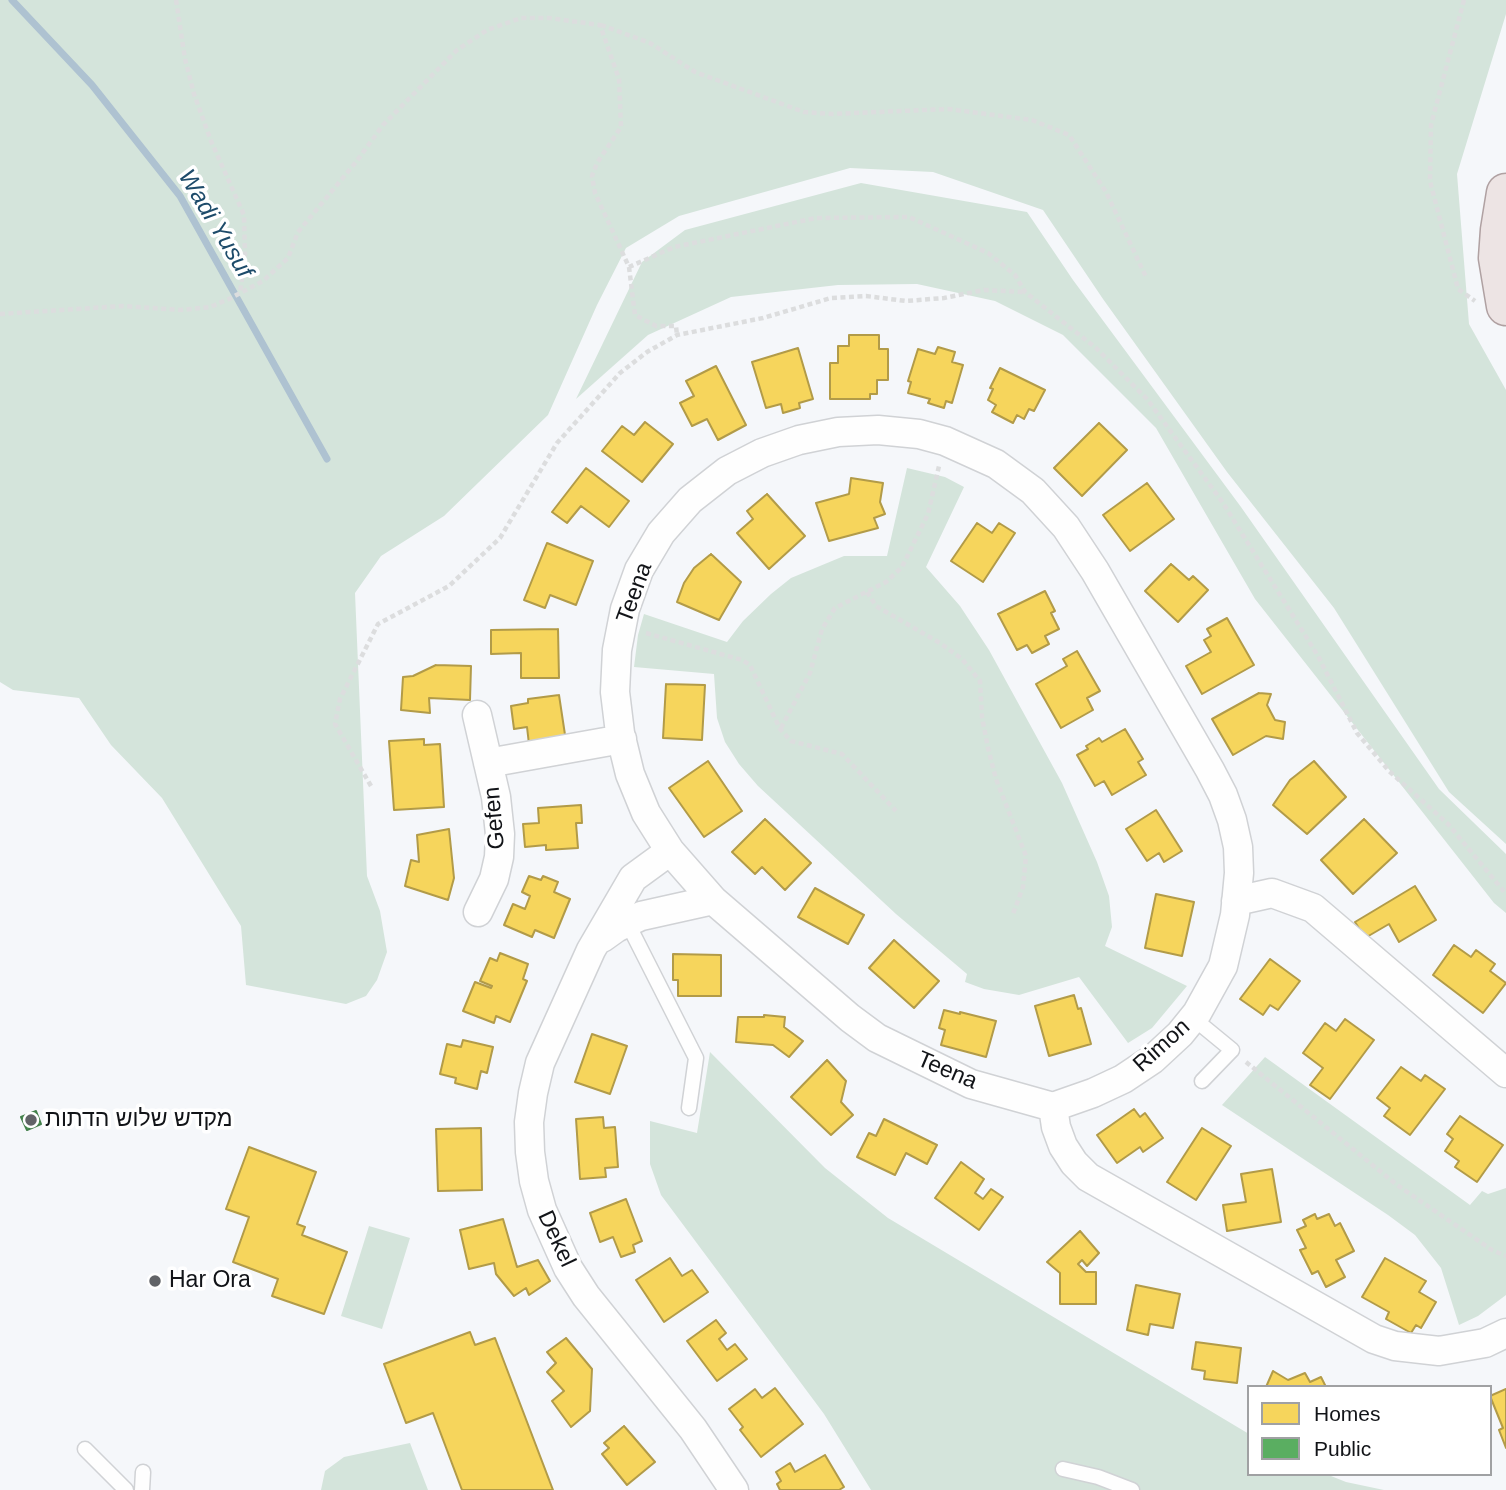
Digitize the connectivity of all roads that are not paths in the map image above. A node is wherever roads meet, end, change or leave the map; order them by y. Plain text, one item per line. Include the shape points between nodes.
1 (1506, 193) edge
2 (1492, 305) edge
3 (477, 715) dead end
4 (622, 739) junction
5 (488, 763) junction
6 (670, 851) junction
7 (713, 900) junction
8 (1236, 901) junction
9 (478, 912) dead end
10 (622, 915) junction
11 (1193, 1018) junction
12 (1506, 1073) edge
13 (1202, 1082) dead end
14 (1053, 1107) junction
15 (688, 1108) dead end
16 (1506, 1334) edge
17 (85, 1449) dead end
18 (1063, 1469) dead end
19 (143, 1472) dead end
20 (126, 1490) edge
21 (142, 1490) edge
22 (734, 1490) edge
23 (1132, 1490) edge

1 - 2 main road
3 - 5 street, Gefen
4 - 5 street, Gefen
4 - 6 street, Teena via 646,813
4 - 8 street, Teena via 615,692 625,609 639,570 661,533 690,500 727,471 787,445 838,432 919,434 996,464 1032,491 1066,527 1223,794 1238,846
5 - 9 street, Gefen via 500,846 494,879
6 - 7 street, Teena
6 - 10 street, Dekel via 633,878
7 - 10 street
7 - 14 street, Teena via 877,1038 971,1084
8 - 11 street, Rimon via 1223,966
8 - 12 street via 1272,893 1313,908
10 - 15 lane via 696,1058
10 - 22 street, Dekel via 593,947 552,1034 535,1083 529,1122 534,1181 553,1240 574,1277 693,1429
11 - 13 lane via 1232,1050
11 - 14 street, Rimon via 1153,1059 1123,1079
14 - 16 street via 1063,1146 1088,1177 1374,1339 1439,1351 1485,1343
17 - 20 lane
18 - 23 lane
19 - 21 lane

